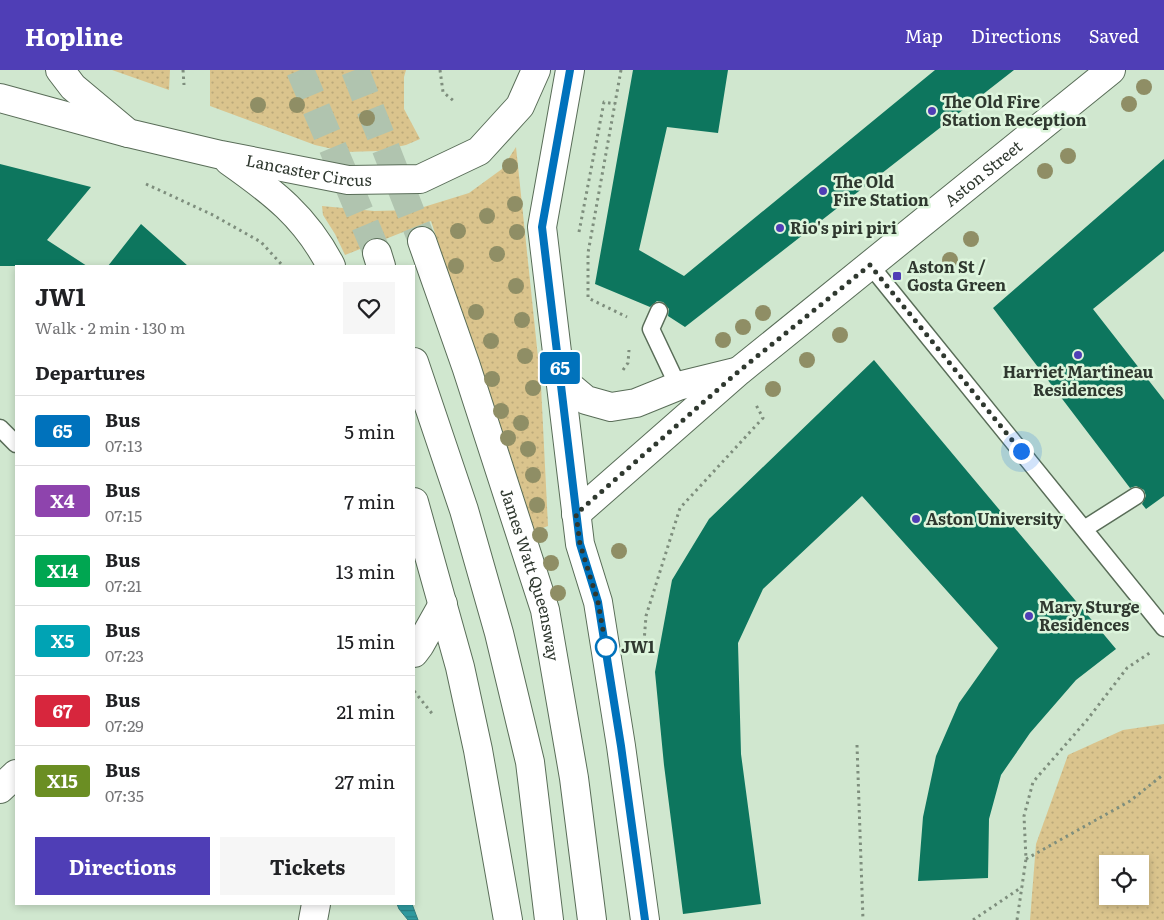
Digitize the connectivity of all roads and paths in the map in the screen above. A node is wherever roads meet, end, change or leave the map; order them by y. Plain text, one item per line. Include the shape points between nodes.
1 (60, 70) edge
2 (183, 70) edge
3 (440, 70) edge
4 (536, 70) edge
5 (570, 70) edge
6 (622, 70) edge
7 (1111, 70) edge
8 (184, 85) dead end
9 (0, 98) edge
10 (456, 102) dead end
11 (615, 104) junction
12 (128, 133) junction
13 (220, 155) junction
14 (146, 184) dead end
15 (578, 237) dead end
16 (422, 241) tunnel mouth
17 (282, 265) edge
18 (330, 265) edge
19 (870, 265) junction
20 (659, 311) dead end
21 (651, 329) junction
22 (415, 365) edge
23 (739, 371) junction
24 (619, 375) dead end
25 (561, 379) junction
26 (678, 386) junction
27 (0, 428) edge
28 (15, 443) edge
29 (1136, 496) dead end
30 (415, 506) edge
31 (576, 514) junction
32 (1084, 529) junction
33 (443, 604) junction
34 (1164, 628) edge
35 (1157, 649) dead end
36 (415, 652) edge
37 (642, 664) dead end
38 (857, 745) dead end
39 (1164, 774) edge
40 (15, 775) edge
41 (0, 789) edge
42 (1026, 859) junction
43 (1022, 887) junction
44 (316, 905) edge
45 (313, 920) edge
46 (508, 920) edge
47 (549, 920) edge
48 (592, 920) edge
49 (645, 920) edge
50 (863, 920) edge
51 (973, 920) edge
52 (1017, 920) edge

1 - 12 main road, Lancaster Circus via 73,87
2 - 8 path
3 - 10 path via 443,92
4 - 13 main road, Lancaster Circus via 520,106 479,151 420,178 348,180
5 - 25 main road via 542,227
6 - 11 path
7 - 19 main road, Aston Street
9 - 12 main road
11 - 15 path via 604,102
11 - 21 path via 588,252 588,298
12 - 13 main road, Lancaster Circus
13 - 18 main road via 268,188 295,214
14 - 17 path via 262,242
16 - 48 main road, James Watt Queensway via 545,610 574,778
19 - 23 main road, Aston Street
19 - 32 lane
20 - 21 lane
21 - 24 path via 629,346 628,363
21 - 26 lane
22 - 47 main road via 464,510 499,633 530,762
23 - 26 main road, Aston Street
23 - 31 main road, Aston Street
23 - 37 path via 762,418 680,508 646,616
25 - 26 main road, Aston Street via 586,400 611,407 636,402
25 - 31 main road
27 - 28 lane
29 - 32 lane
30 - 33 main road
31 - 49 main road via 580,544 598,602
32 - 34 lane
33 - 36 main road
33 - 46 main road via 478,750
35 - 42 path via 1127,668 1033,782 1024,816
38 - 50 path
39 - 42 path via 1130,801
40 - 41 main road
42 - 43 path
43 - 51 path
43 - 52 path
44 - 45 main road

